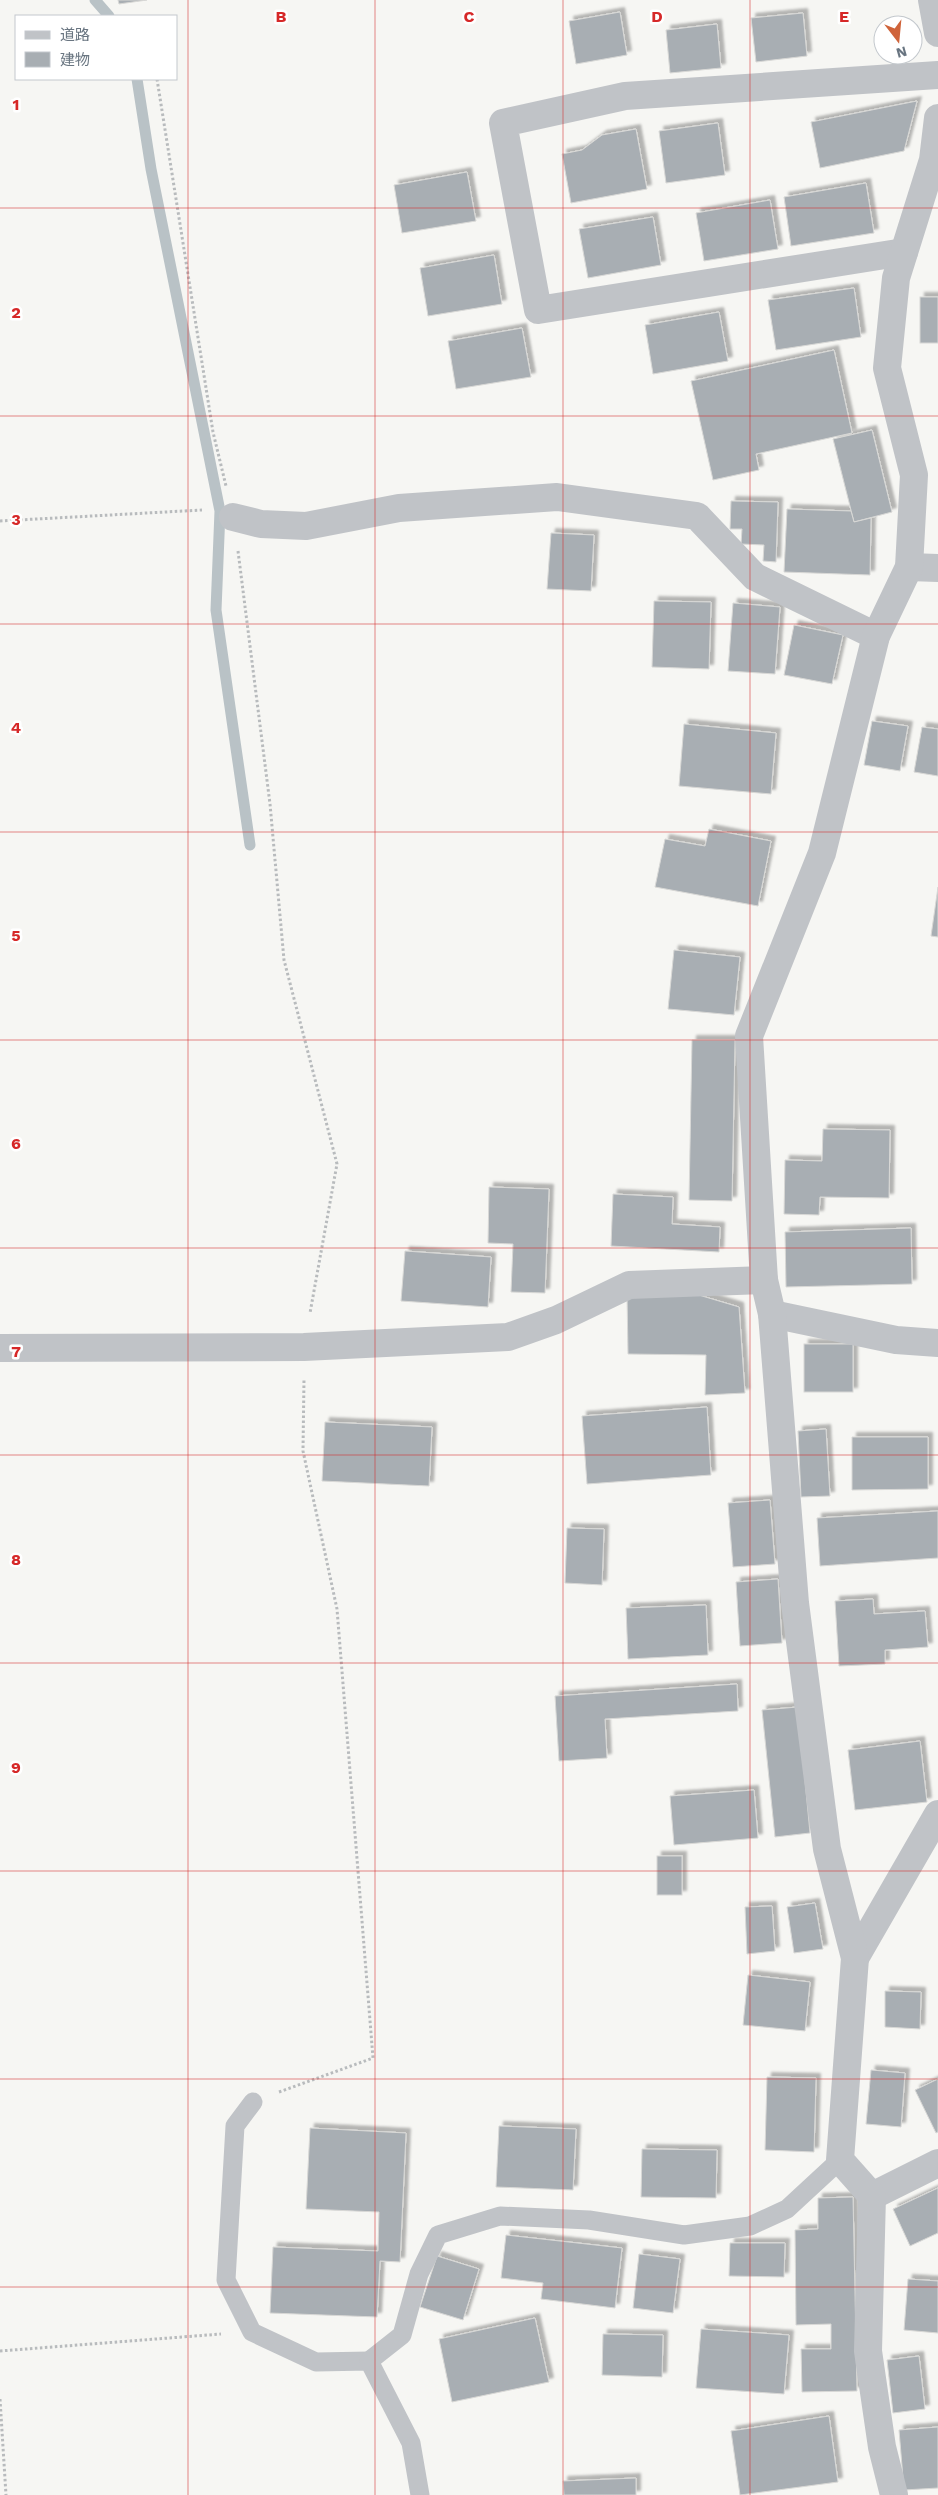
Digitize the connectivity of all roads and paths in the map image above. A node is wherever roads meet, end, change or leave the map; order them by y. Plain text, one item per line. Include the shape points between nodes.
1 (932, 0) edge
2 (938, 33) edge
3 (938, 75) edge
4 (157, 80) edge
5 (938, 118) edge
6 (904, 252) junction
7 (221, 514) junction
8 (0, 521) edge
9 (910, 566) junction
10 (938, 568) edge
11 (876, 636) junction
12 (764, 1280) junction
13 (772, 1314) junction
14 (938, 1343) edge
15 (304, 1347) junction
16 (0, 1348) edge
17 (938, 1814) edge
18 (855, 1958) junction
19 (253, 2102) joint
20 (840, 2160) junction
21 (938, 2163) edge
22 (872, 2196) junction
23 (252, 2332) junction
24 (0, 2351) edge
25 (369, 2361) junction
26 (0, 2399) edge
27 (6, 2495) edge
28 (420, 2495) edge
29 (894, 2495) edge

1 - 2 street
3 - 6 street via 625,96 503,123 538,310
4 - 7 path via 213,432
5 - 6 street via 933,160
6 - 9 street via 896,278 887,368 914,475
7 - 8 path
7 - 11 street via 261,524 306,526 399,508 557,497 697,516 755,577
7 - 15 path via 270,804 284,960 337,1164
9 - 10 street
9 - 11 street
11 - 12 street via 822,854 749,1036
12 - 13 street
12 - 15 street via 629,1285 556,1320 508,1337
13 - 14 street via 896,1340
13 - 18 street via 795,1603 805,1682 827,1849
15 - 16 street
15 - 19 path via 303,1451 337,1609 373,2058
17 - 18 street
18 - 20 street
19 - 23 lane via 235,2126 226,2280
20 - 22 street
20 - 25 lane via 787,2209 750,2226 684,2234 589,2220 500,2216 438,2235 419,2274 402,2335
21 - 22 street
22 - 29 street via 868,2351 882,2447
23 - 24 path
23 - 25 lane via 316,2362
25 - 28 lane via 411,2443
26 - 27 path

